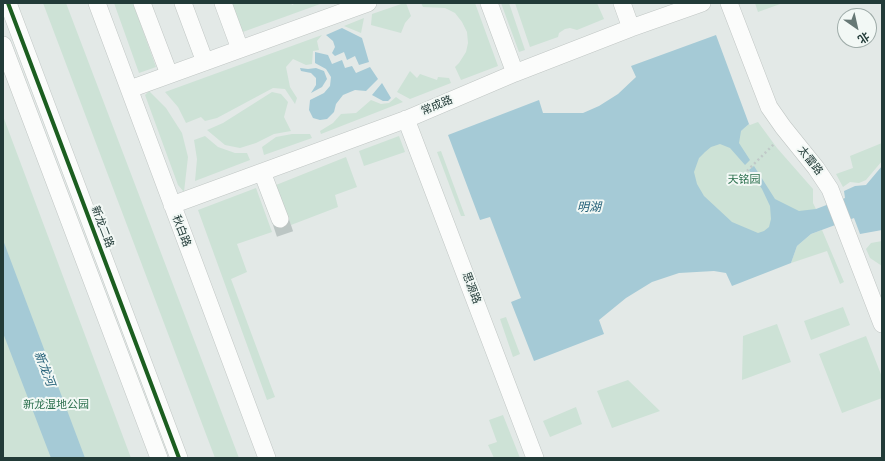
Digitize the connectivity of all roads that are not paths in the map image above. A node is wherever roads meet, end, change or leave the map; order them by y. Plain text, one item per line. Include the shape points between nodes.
1 (8, 3) edge
2 (98, 3) edge
3 (142, 3) edge
4 (183, 3) edge
5 (223, 3) edge
6 (368, 3) edge
7 (489, 3) edge
8 (622, 3) edge
9 (702, 3) edge
10 (729, 3) edge
11 (631, 28) junction
12 (3, 45) edge
13 (240, 49) junction
14 (205, 62) junction
15 (515, 73) junction
16 (169, 74) junction
17 (130, 89) junction
18 (406, 118) junction
19 (262, 172) junction
20 (172, 205) junction
21 (280, 219) tunnel mouth
22 (882, 324) edge
23 (158, 458) edge
24 (179, 458) edge
25 (267, 458) edge
26 (535, 458) edge

1 - 24 street, 新龙二路
2 - 17 street, 秋白路
3 - 16 street
4 - 14 street
5 - 13 street
6 - 13 street
7 - 15 street
8 - 11 street
9 - 11 street, 常成路
10 - 22 street, 太雷路 via 769,107 830,189
11 - 15 street, 常成路
12 - 23 street
13 - 14 street
14 - 16 street
15 - 18 street, 常成路
16 - 17 street
17 - 20 street, 秋白路
18 - 19 street, 常成路
18 - 26 street, 思源路
19 - 20 street, 常成路
19 - 21 street
20 - 25 street, 秋白路

